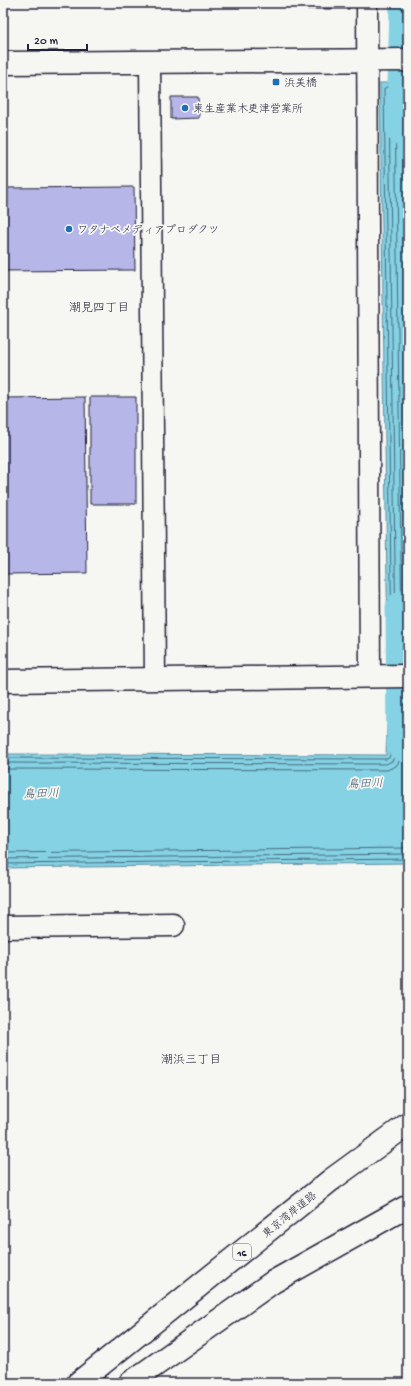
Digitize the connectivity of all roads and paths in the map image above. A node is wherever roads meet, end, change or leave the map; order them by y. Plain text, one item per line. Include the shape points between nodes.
1 (367, 3) edge
2 (367, 60) junction
3 (408, 60) edge
4 (150, 62) junction
5 (3, 63) edge
6 (377, 676) junction
7 (408, 676) edge
8 (155, 679) junction
9 (3, 681) edge
10 (173, 925) dead end
11 (3, 927) edge
12 (408, 1124) edge
13 (408, 1206) edge
14 (78, 1383) edge
15 (130, 1383) edge

1 - 2 street
2 - 3 main road
2 - 4 main road
2 - 6 street
4 - 5 main road
4 - 8 street
6 - 7 main road
6 - 8 main road
8 - 9 main road
10 - 11 main road
12 - 14 main road, 東京湾岸道路 / 16 via 331,1180
13 - 15 main road via 273,1282

